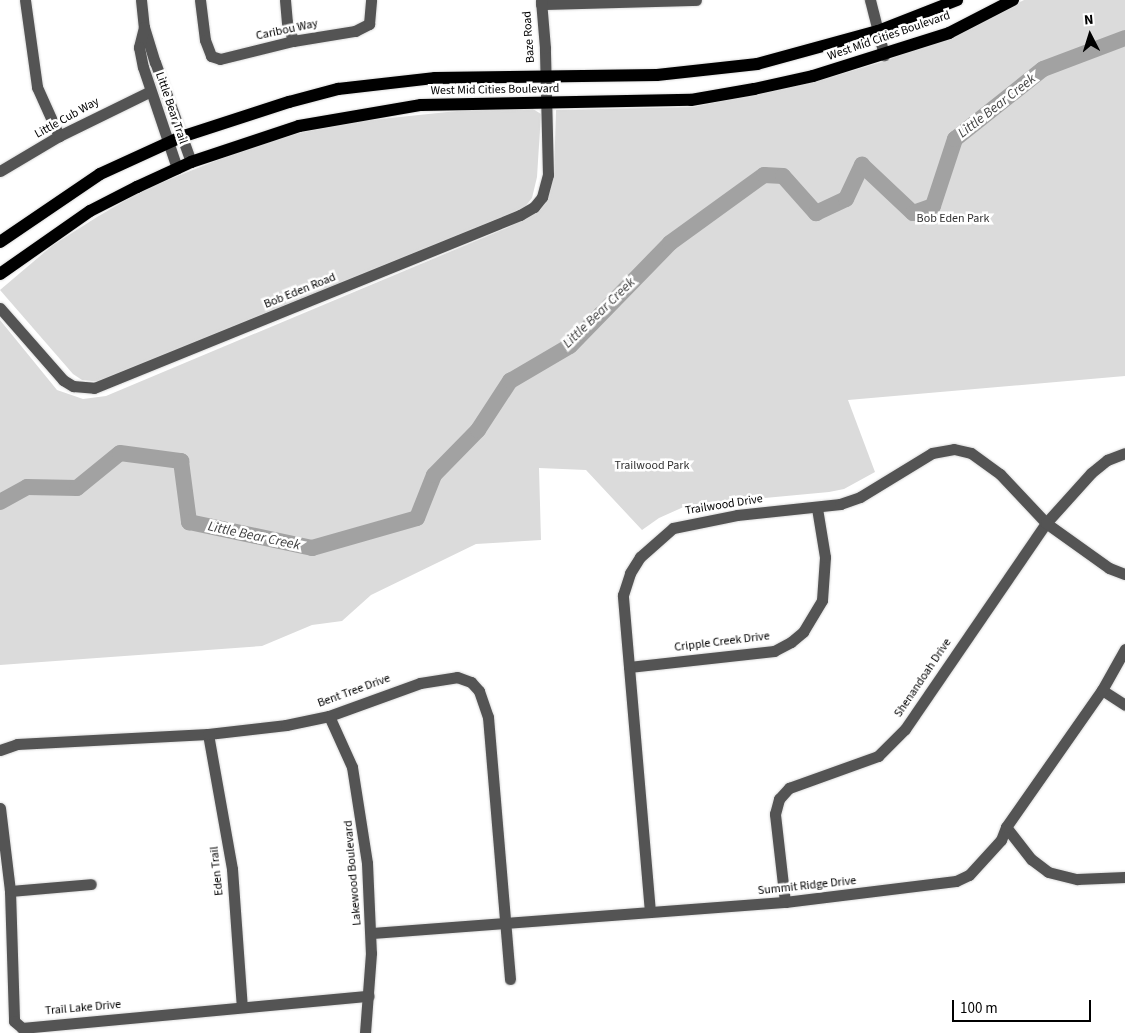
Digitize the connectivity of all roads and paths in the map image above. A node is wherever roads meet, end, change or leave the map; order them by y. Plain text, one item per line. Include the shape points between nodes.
1 (25, 0) edge
2 (141, 0) edge
3 (200, 0) edge
4 (285, 0) edge
5 (371, 0) edge
6 (696, 0) edge
7 (870, 0) edge
8 (957, 0) edge
9 (1013, 0) edge
10 (541, 2) edge
11 (144, 27) junction
12 (878, 31) junction
13 (294, 41) junction
14 (884, 55) junction
15 (546, 76) junction
16 (149, 92) junction
17 (547, 102) junction
18 (58, 136) junction
19 (181, 137) junction
20 (168, 142) junction
21 (191, 162) junction
22 (177, 168) junction
23 (0, 171) edge
24 (0, 242) edge
25 (0, 274) edge
26 (0, 308) edge
27 (1125, 453) edge
28 (817, 508) junction
29 (1046, 522) junction
30 (1125, 574) edge
31 (1125, 649) edge
32 (629, 667) junction
33 (1102, 690) junction
34 (1125, 704) edge
35 (330, 716) junction
36 (208, 734) junction
37 (0, 750) edge
38 (0, 808) edge
39 (1006, 827) junction
40 (1125, 876) edge
41 (92, 884) dead end
42 (10, 891) junction
43 (786, 902) junction
44 (650, 912) junction
45 (505, 923) junction
46 (371, 933) junction
47 (510, 980) dead end
48 (369, 996) junction
49 (242, 1007) junction
50 (365, 1033) edge

1 - 18 street via 37,87
2 - 11 street, Little Bear Trail
3 - 13 street, Caribou Way via 205,40 211,56 220,59
4 - 13 street via 287,22
5 - 13 street, Caribou Way via 369,24 355,30
6 - 10 street
7 - 12 street
8 - 12 main road, West Mid Cities Boulevard
9 - 14 main road, West Mid Cities Boulevard via 949,33
10 - 15 street, Baze Road
11 - 16 street, Little Bear Trail via 139,47
11 - 19 street, Little Bear Trail
12 - 14 street
12 - 15 main road, West Mid Cities Boulevard via 757,64 657,75
14 - 17 main road, West Mid Cities Boulevard via 813,76 691,100
15 - 17 street, Baze Road
15 - 19 main road, West Mid Cities Boulevard via 455,76 338,90 236,116
16 - 18 street, Little Cub Way
16 - 20 street, Little Bear Trail
17 - 21 main road, West Mid Cities Boulevard via 421,105 343,116 280,132
17 - 26 street, Bob Eden Road via 548,175 542,197 534,207 459,242 112,384 85,388 63,380
18 - 23 street, Little Cub Way
19 - 20 main road, West Mid Cities Boulevard
19 - 21 street, Little Bear Trail
20 - 22 street, Little Bear Trail
20 - 24 main road, West Mid Cities Boulevard via 100,174
21 - 22 main road, West Mid Cities Boulevard
22 - 25 main road, West Mid Cities Boulevard via 90,211
27 - 29 street, Shenandoah Drive via 1107,460 1091,473
28 - 29 street, Trailwood Drive via 860,497 932,453 954,449 972,453 1000,474
28 - 32 street, Trailwood Drive via 703,520 672,528 656,539 630,573 623,595
28 - 32 street, Cripple Creek Drive via 825,557 822,600 803,632 792,642 774,651
29 - 30 street, Trailwood Drive via 1109,568
29 - 43 street, Shenandoah Drive via 905,729 878,756 789,788 779,799 775,814
31 - 33 street, Summit Ridge Drive
32 - 44 street, Trailwood Drive
33 - 34 street
33 - 39 street, Summit Ridge Drive
35 - 36 street, Bent Tree Drive via 286,726
35 - 45 street, Bent Tree Drive via 420,683 457,677 475,686 488,717
35 - 46 street, Lakewood Boulevard via 352,767 361,806
36 - 37 street, Bent Tree Drive via 17,744
36 - 49 street, Eden Trail via 232,868
38 - 42 street, Trail Lake Drive
39 - 40 street via 1031,859 1048,872 1077,880
39 - 43 street, Summit Ridge Drive via 1001,840 983,862 969,875 956,881
41 - 42 street
42 - 49 street, Trail Lake Drive via 14,1021 22,1028
43 - 44 street, Summit Ridge Drive
44 - 45 street, Summit Ridge Drive
45 - 46 street, Summit Ridge Drive
45 - 47 street, Bent Tree Drive
46 - 48 street, Lakewood Boulevard
48 - 49 street, Trail Lake Drive
48 - 50 street, Lakewood Boulevard

